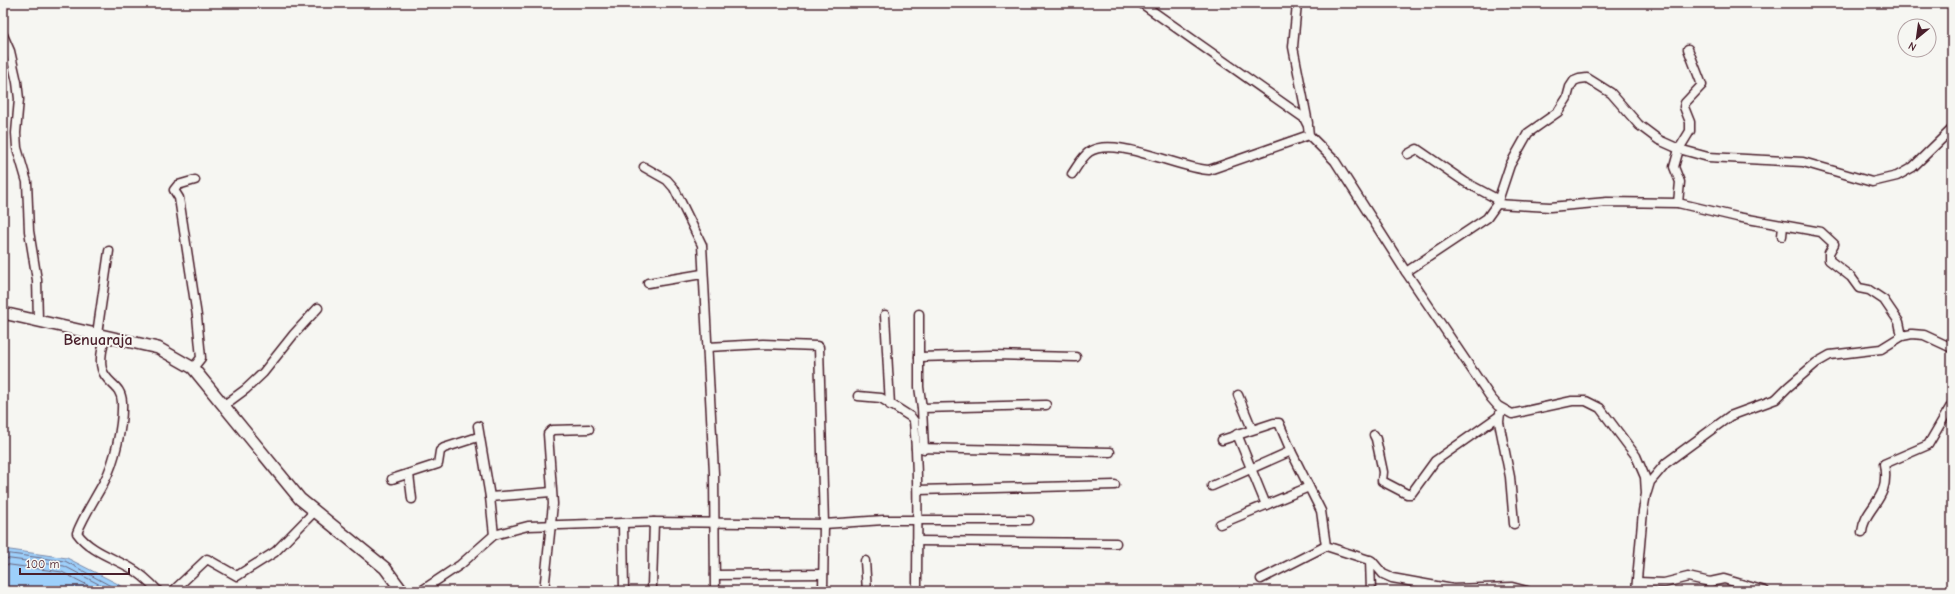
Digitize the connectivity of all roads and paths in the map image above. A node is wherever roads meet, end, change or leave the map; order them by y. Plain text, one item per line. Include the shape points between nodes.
1 (1141, 3) edge
2 (1297, 3) edge
3 (3, 35) edge
4 (1688, 49) dead end
5 (1308, 126) junction
6 (1952, 130) edge
7 (1310, 135) junction
8 (1679, 149) junction
9 (1408, 154) dead end
10 (644, 167) dead end
11 (1072, 174) dead end
12 (195, 180) dead end
13 (1497, 202) junction
14 (1678, 203) junction
15 (1783, 226) junction
16 (1782, 236) dead end
17 (109, 252) dead end
18 (1406, 272) junction
19 (702, 274) junction
20 (648, 283) dead end
21 (318, 308) dead end
22 (3, 313) edge
23 (919, 314) dead end
24 (885, 315) dead end
25 (38, 320) junction
26 (101, 335) junction
27 (1902, 336) junction
28 (708, 347) junction
29 (1952, 348) edge
30 (919, 357) junction
31 (1076, 357) dead end
32 (193, 368) junction
33 (1238, 395) dead end
34 (858, 396) dead end
35 (1952, 404) edge
36 (890, 405) junction
37 (1046, 405) dead end
38 (223, 406) junction
39 (922, 408) junction
40 (1503, 414) junction
41 (478, 426) dead end
42 (589, 429) dead end
43 (1252, 429) junction
44 (1237, 434) junction
45 (1374, 435) dead end
46 (478, 437) junction
47 (1222, 440) dead end
48 (920, 449) junction
49 (1291, 451) junction
50 (1110, 452) dead end
51 (1252, 468) junction
52 (409, 474) junction
53 (392, 479) dead end
54 (1115, 485) dead end
55 (1212, 486) dead end
56 (1309, 487) junction
57 (918, 490) junction
58 (552, 492) junction
59 (1646, 494) junction
60 (490, 497) junction
61 (412, 499) dead end
62 (1266, 505) junction
63 (314, 512) junction
64 (916, 520) junction
65 (1029, 520) dead end
66 (654, 522) junction
67 (623, 523) junction
68 (715, 524) junction
69 (824, 524) junction
70 (1220, 524) dead end
71 (1514, 524) dead end
72 (552, 525) junction
73 (1862, 532) dead end
74 (494, 535) junction
75 (917, 542) junction
76 (1116, 543) dead end
77 (1326, 546) junction
78 (1370, 560) junction
79 (864, 561) dead end
80 (823, 574) junction
81 (719, 575) junction
82 (1261, 579) dead end
83 (1638, 582) junction
84 (652, 586) dead end
85 (158, 591) edge
86 (173, 591) edge
87 (402, 591) edge
88 (421, 591) edge
89 (544, 591) edge
90 (624, 591) edge
91 (716, 591) edge
92 (823, 591) edge
93 (867, 591) edge
94 (917, 591) edge
95 (1371, 591) edge
96 (1527, 591) edge
97 (1636, 591) edge
98 (1765, 591) edge

1 - 5 street via 1304,118
2 - 5 street via 1293,47
3 - 25 street via 10,51 17,82 17,148 27,182 29,231 38,280
4 - 8 street via 1702,85 1685,103 1690,131
5 - 7 street
6 - 8 street via 1913,167 1897,176 1872,182 1803,162 1708,157
7 - 11 street via 1209,170 1192,168 1123,149 1099,148 1085,156
7 - 18 street via 1335,161
8 - 13 street via 1658,140 1639,124 1611,93 1587,78 1579,79 1572,84 1568,98 1558,112 1528,133 1510,164
8 - 14 street via 1674,167 1680,182
9 - 13 street via 1417,149
10 - 19 street via 667,180 674,188 700,238
12 - 32 street via 178,185 174,190 179,198 197,316 201,358
13 - 14 street via 1550,207 1607,202
13 - 18 street via 1487,218
14 - 15 street
15 - 16 street
15 - 27 street via 1821,232 1828,238 1834,244 1829,260 1851,277 1859,288 1869,290 1884,300 1899,322
17 - 26 street
18 - 40 street
19 - 20 street
19 - 28 street
21 - 38 street via 263,373
22 - 25 main road
23 - 30 street
24 - 36 street
25 - 26 main road
26 - 32 main road via 158,348
26 - 85 street via 102,369 106,377 118,388 122,403 116,452 105,480 77,533 96,551 141,574
27 - 29 street via 1924,335
27 - 59 street via 1881,349 1830,355 1816,363 1776,400 1730,416 1666,463 1650,482
28 - 68 street
28 - 69 street via 763,344 819,347
30 - 31 street
30 - 39 street
32 - 38 main road
33 - 43 street
34 - 36 street via 881,398
35 - 73 street via 1928,445 1884,464 1886,475 1883,490 1863,523
36 - 48 street via 913,418
37 - 39 street
38 - 63 main road via 300,500
39 - 48 street
40 - 45 street via 1435,461 1411,494 1382,481 1383,472
40 - 59 street via 1518,414 1580,400 1600,408 1636,456 1645,477
40 - 71 street
41 - 46 street
42 - 58 street via 548,432
43 - 44 street
43 - 49 street via 1280,423
44 - 47 street
44 - 51 street
46 - 52 street via 444,448 440,452 438,464
46 - 60 street
48 - 50 street
48 - 57 street
49 - 51 street
49 - 56 street
51 - 55 street
51 - 62 street
52 - 53 street
52 - 61 street
54 - 57 street
56 - 62 street
56 - 77 street via 1321,511
57 - 64 street
58 - 60 street
58 - 72 street
59 - 83 street
60 - 74 street
62 - 70 street
63 - 86 street via 274,552 237,576 207,559
63 - 87 main road via 385,568
64 - 65 street
64 - 69 street via 858,520
64 - 75 street
66 - 67 street
66 - 68 street
66 - 84 street
67 - 72 street
67 - 90 street
68 - 69 street
68 - 81 street
69 - 80 street
72 - 74 street via 528,526
72 - 89 street
74 - 88 street via 460,565
75 - 76 street
75 - 94 street
77 - 78 street
77 - 82 street
78 - 95 street
78 - 96 street via 1383,574 1392,578 1453,589 1512,587
79 - 93 street
80 - 81 street
80 - 92 street
81 - 91 street
83 - 97 street
83 - 98 street via 1664,584 1688,577 1710,582 1724,579

